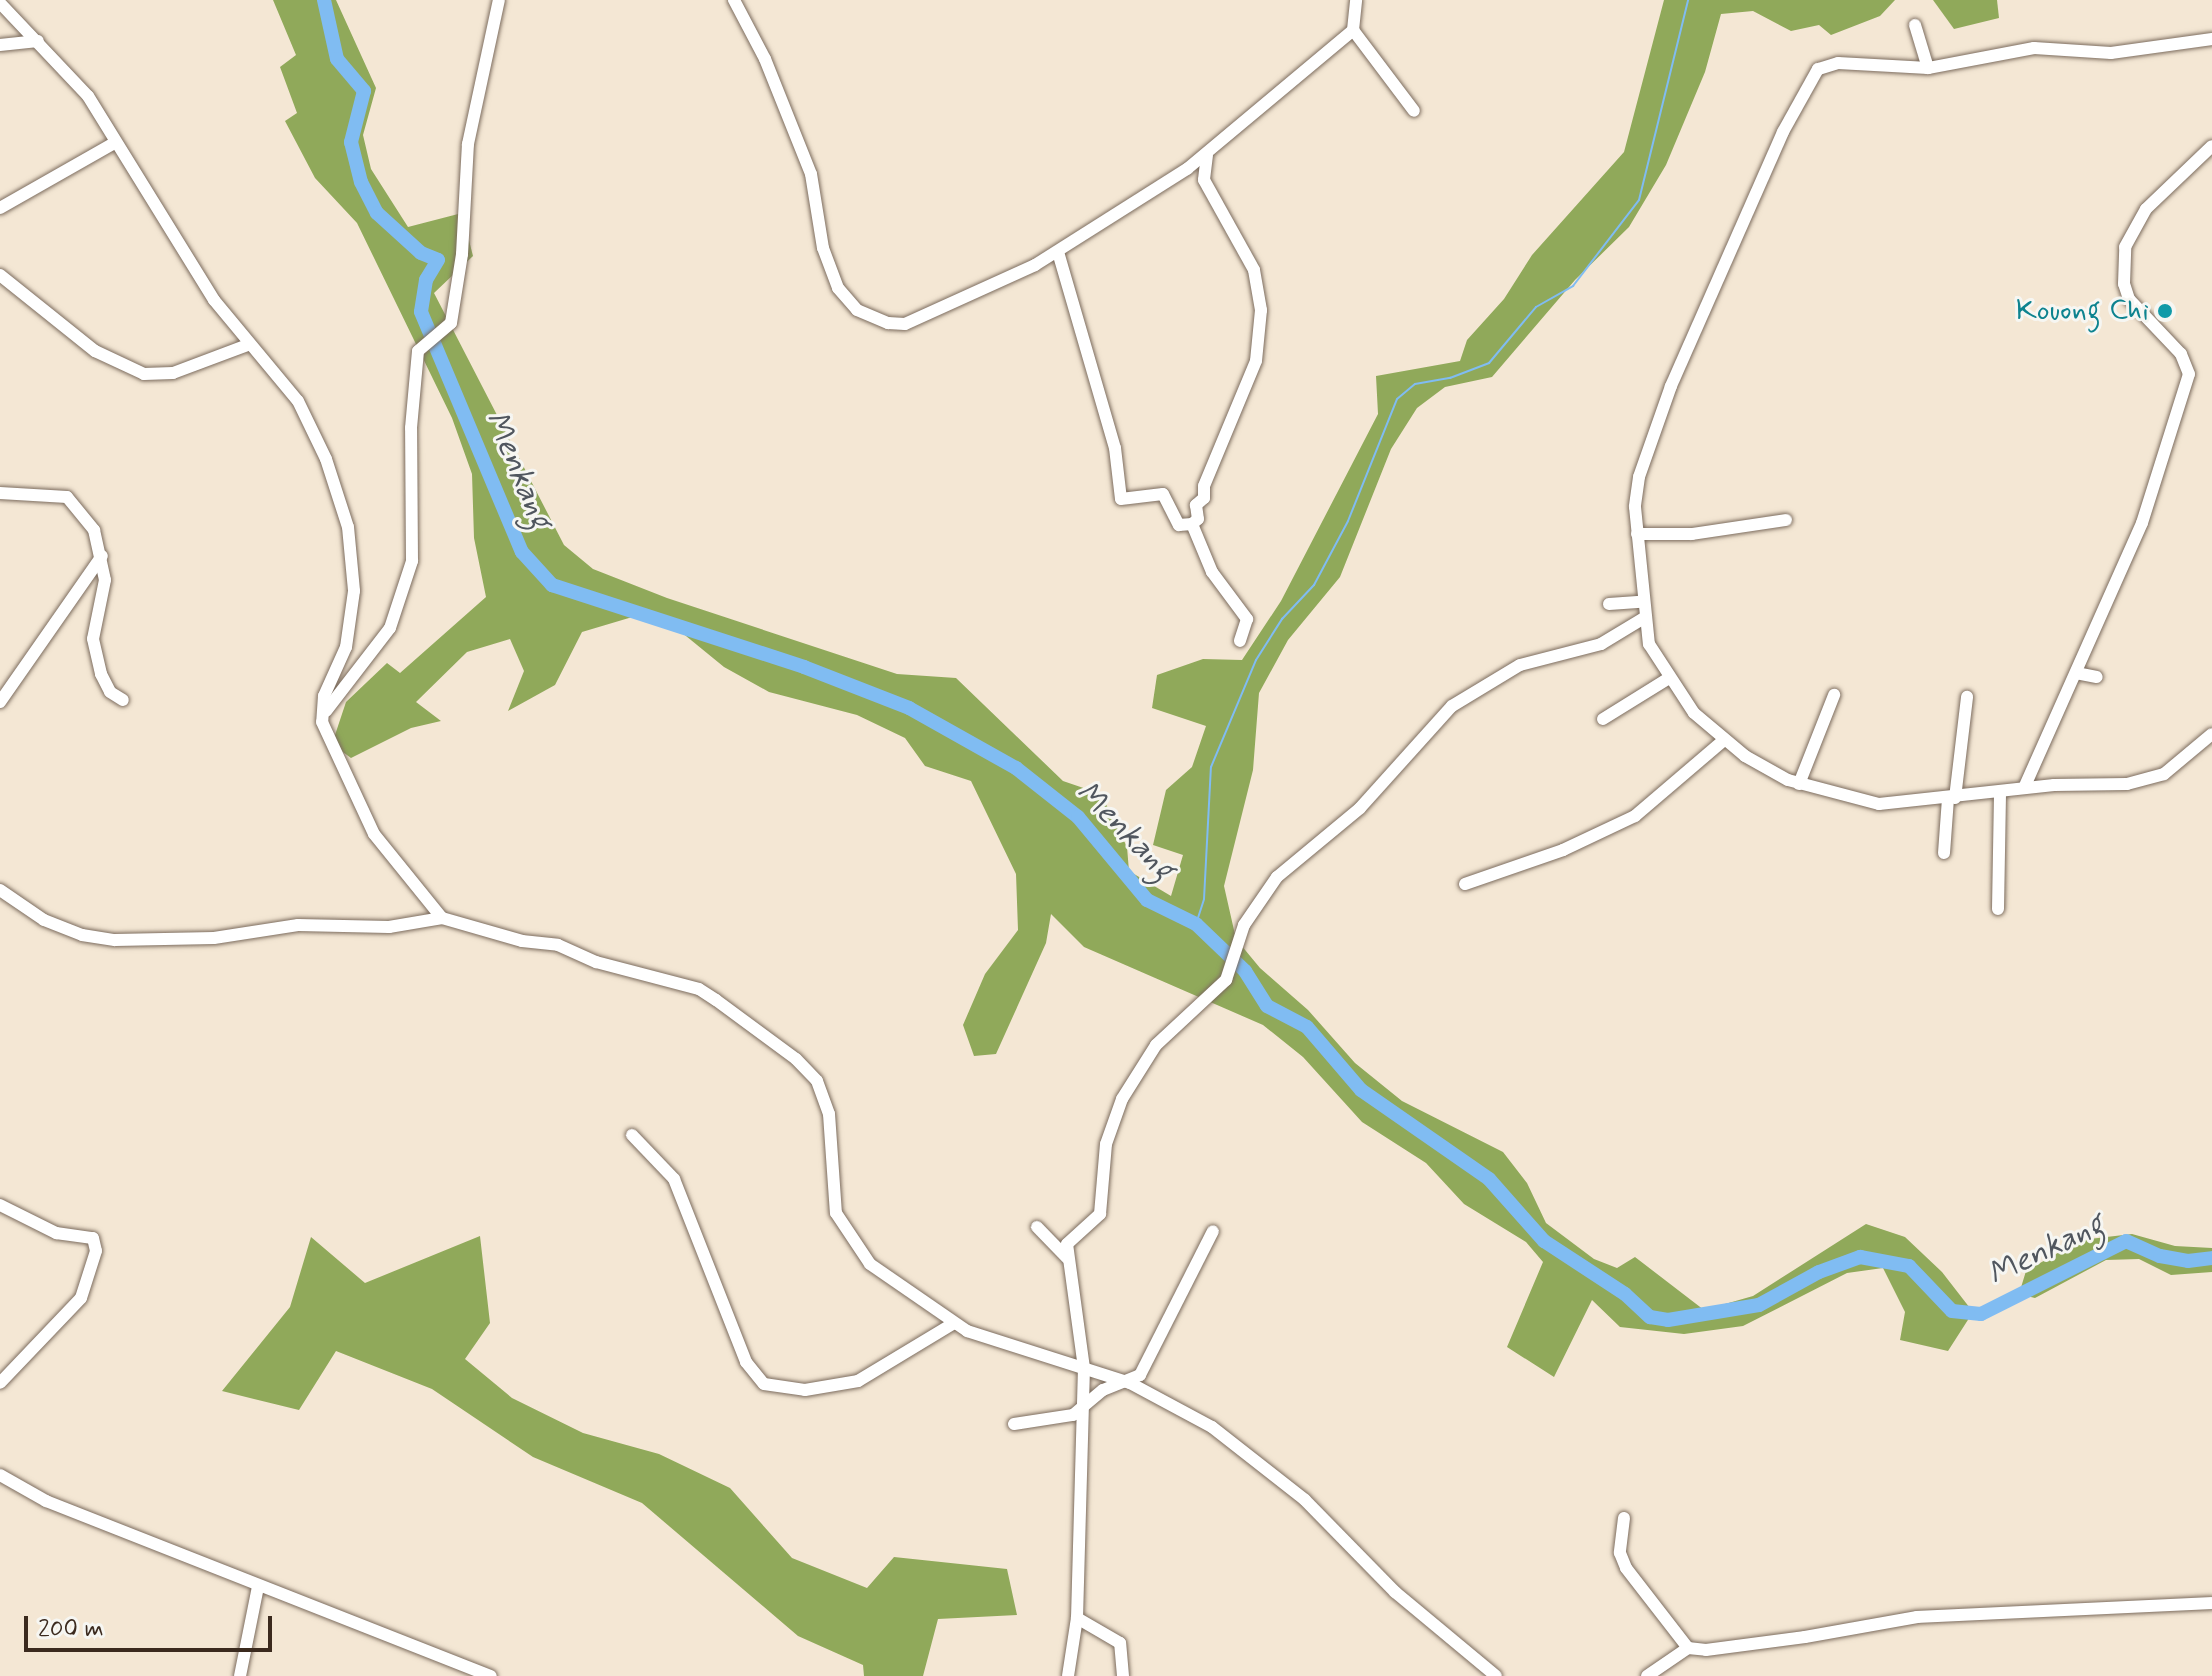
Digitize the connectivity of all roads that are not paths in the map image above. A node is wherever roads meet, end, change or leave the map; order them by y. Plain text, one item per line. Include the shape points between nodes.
1 (499, 0) edge
2 (734, 0) edge
3 (1356, 0) edge
4 (0, 3) edge
5 (1915, 25) dead end
6 (1353, 30) junction
7 (2212, 39) edge
8 (38, 41) junction
9 (0, 45) edge
10 (1928, 68) junction
11 (1414, 111) dead end
12 (116, 142) junction
13 (2212, 146) edge
14 (1207, 155) junction
15 (0, 208) edge
16 (1058, 252) junction
17 (0, 275) edge
18 (248, 345) junction
19 (0, 493) edge
20 (1786, 520) dead end
21 (1192, 524) junction
22 (1637, 534) junction
23 (102, 553) junction
24 (1641, 602) junction
25 (1609, 604) dead end
26 (1644, 618) junction
27 (1240, 641) dead end
28 (2076, 673) junction
29 (2097, 677) dead end
30 (1669, 678) junction
31 (1834, 695) dead end
32 (1967, 697) dead end
33 (123, 700) dead end
34 (0, 702) edge
35 (1603, 719) dead end
36 (322, 722) junction
37 (2212, 734) edge
38 (1724, 740) junction
39 (1799, 784) junction
40 (2024, 788) junction
41 (2000, 792) junction
42 (1952, 798) junction
43 (1944, 853) dead end
44 (1465, 884) dead end
45 (0, 890) edge
46 (1998, 909) dead end
47 (442, 918) junction
48 (632, 1135) dead end
49 (0, 1205) edge
50 (1037, 1227) dead end
51 (1213, 1231) dead end
52 (1069, 1260) junction
53 (954, 1323) junction
54 (1084, 1368) junction
55 (0, 1383) edge
56 (1130, 1383) junction
57 (1081, 1411) junction
58 (1014, 1424) dead end
59 (0, 1475) edge
60 (1624, 1518) dead end
61 (258, 1587) junction
62 (2212, 1603) edge
63 (1077, 1618) junction
64 (1688, 1648) junction
65 (240, 1676) edge
66 (491, 1676) edge
67 (1068, 1676) edge
68 (1123, 1676) edge
69 (1496, 1676) edge
70 (1647, 1676) edge

1 - 36 street via 468,144 461,268 451,323 418,351 411,428 412,561 390,628 329,701
2 - 16 street via 765,59 811,174 833,279 857,310 888,323 922,319
3 - 6 street
4 - 8 street
5 - 10 street
6 - 11 street
6 - 14 street
7 - 10 street via 2111,53 2034,48
8 - 9 street
8 - 12 street via 80,86
10 - 22 street via 1838,63 1818,69 1803,90 1659,415 1635,492
12 - 15 street
12 - 18 street
13 - 28 street via 2146,209 2125,247 2129,299 2181,354 2189,374 2142,523
14 - 16 street
14 - 21 street via 1204,180 1254,270 1261,334 1256,361
16 - 21 street via 1115,448 1121,499 1163,494 1179,525
17 - 18 street via 95,351 144,374 173,373
18 - 36 street via 298,401 326,459 348,527 351,617 346,647 324,696
19 - 23 street via 43,492 71,499 94,530
20 - 22 street via 1692,534
21 - 27 street via 1212,572 1247,619
22 - 24 street
23 - 33 street via 105,593 93,639 101,674 110,692
23 - 34 street
24 - 25 street
24 - 26 street
26 - 30 street via 1649,644
26 - 52 street via 1601,644 1520,665 1452,706 1360,808 1277,877 1244,925 1220,989 1156,1045 1122,1099 1106,1144 1100,1214 1069,1237
28 - 29 street
28 - 40 street
30 - 35 street
30 - 38 street via 1694,713
31 - 39 street
32 - 42 street
36 - 47 street via 374,834
37 - 40 street via 2184,762 2147,781
38 - 39 street
38 - 44 street via 1635,816 1563,850
39 - 42 street via 1872,804
40 - 41 street
41 - 42 street
41 - 46 street
42 - 43 street
45 - 47 street via 44,920 82,935 115,940 214,938 298,925 389,927
47 - 53 street via 522,941 558,945 596,962 699,989 796,1059 817,1081 829,1114 832,1195 852,1244 888,1278
48 - 53 street via 674,1179 746,1362 764,1384 805,1390 858,1381
49 - 55 street via 56,1233 93,1238 96,1251 81,1298
50 - 52 street
51 - 56 street via 1147,1363
52 - 54 street
53 - 54 street via 985,1339
54 - 56 street
54 - 57 street
56 - 57 street via 1103,1390
56 - 69 street via 1202,1421 1260,1463 1395,1592
57 - 58 street
57 - 63 street
59 - 61 street via 46,1501
60 - 64 street via 1620,1553 1626,1568
61 - 65 street
61 - 66 street
62 - 64 street via 1917,1617 1805,1637
63 - 67 street
63 - 68 street via 1120,1643
64 - 70 street

